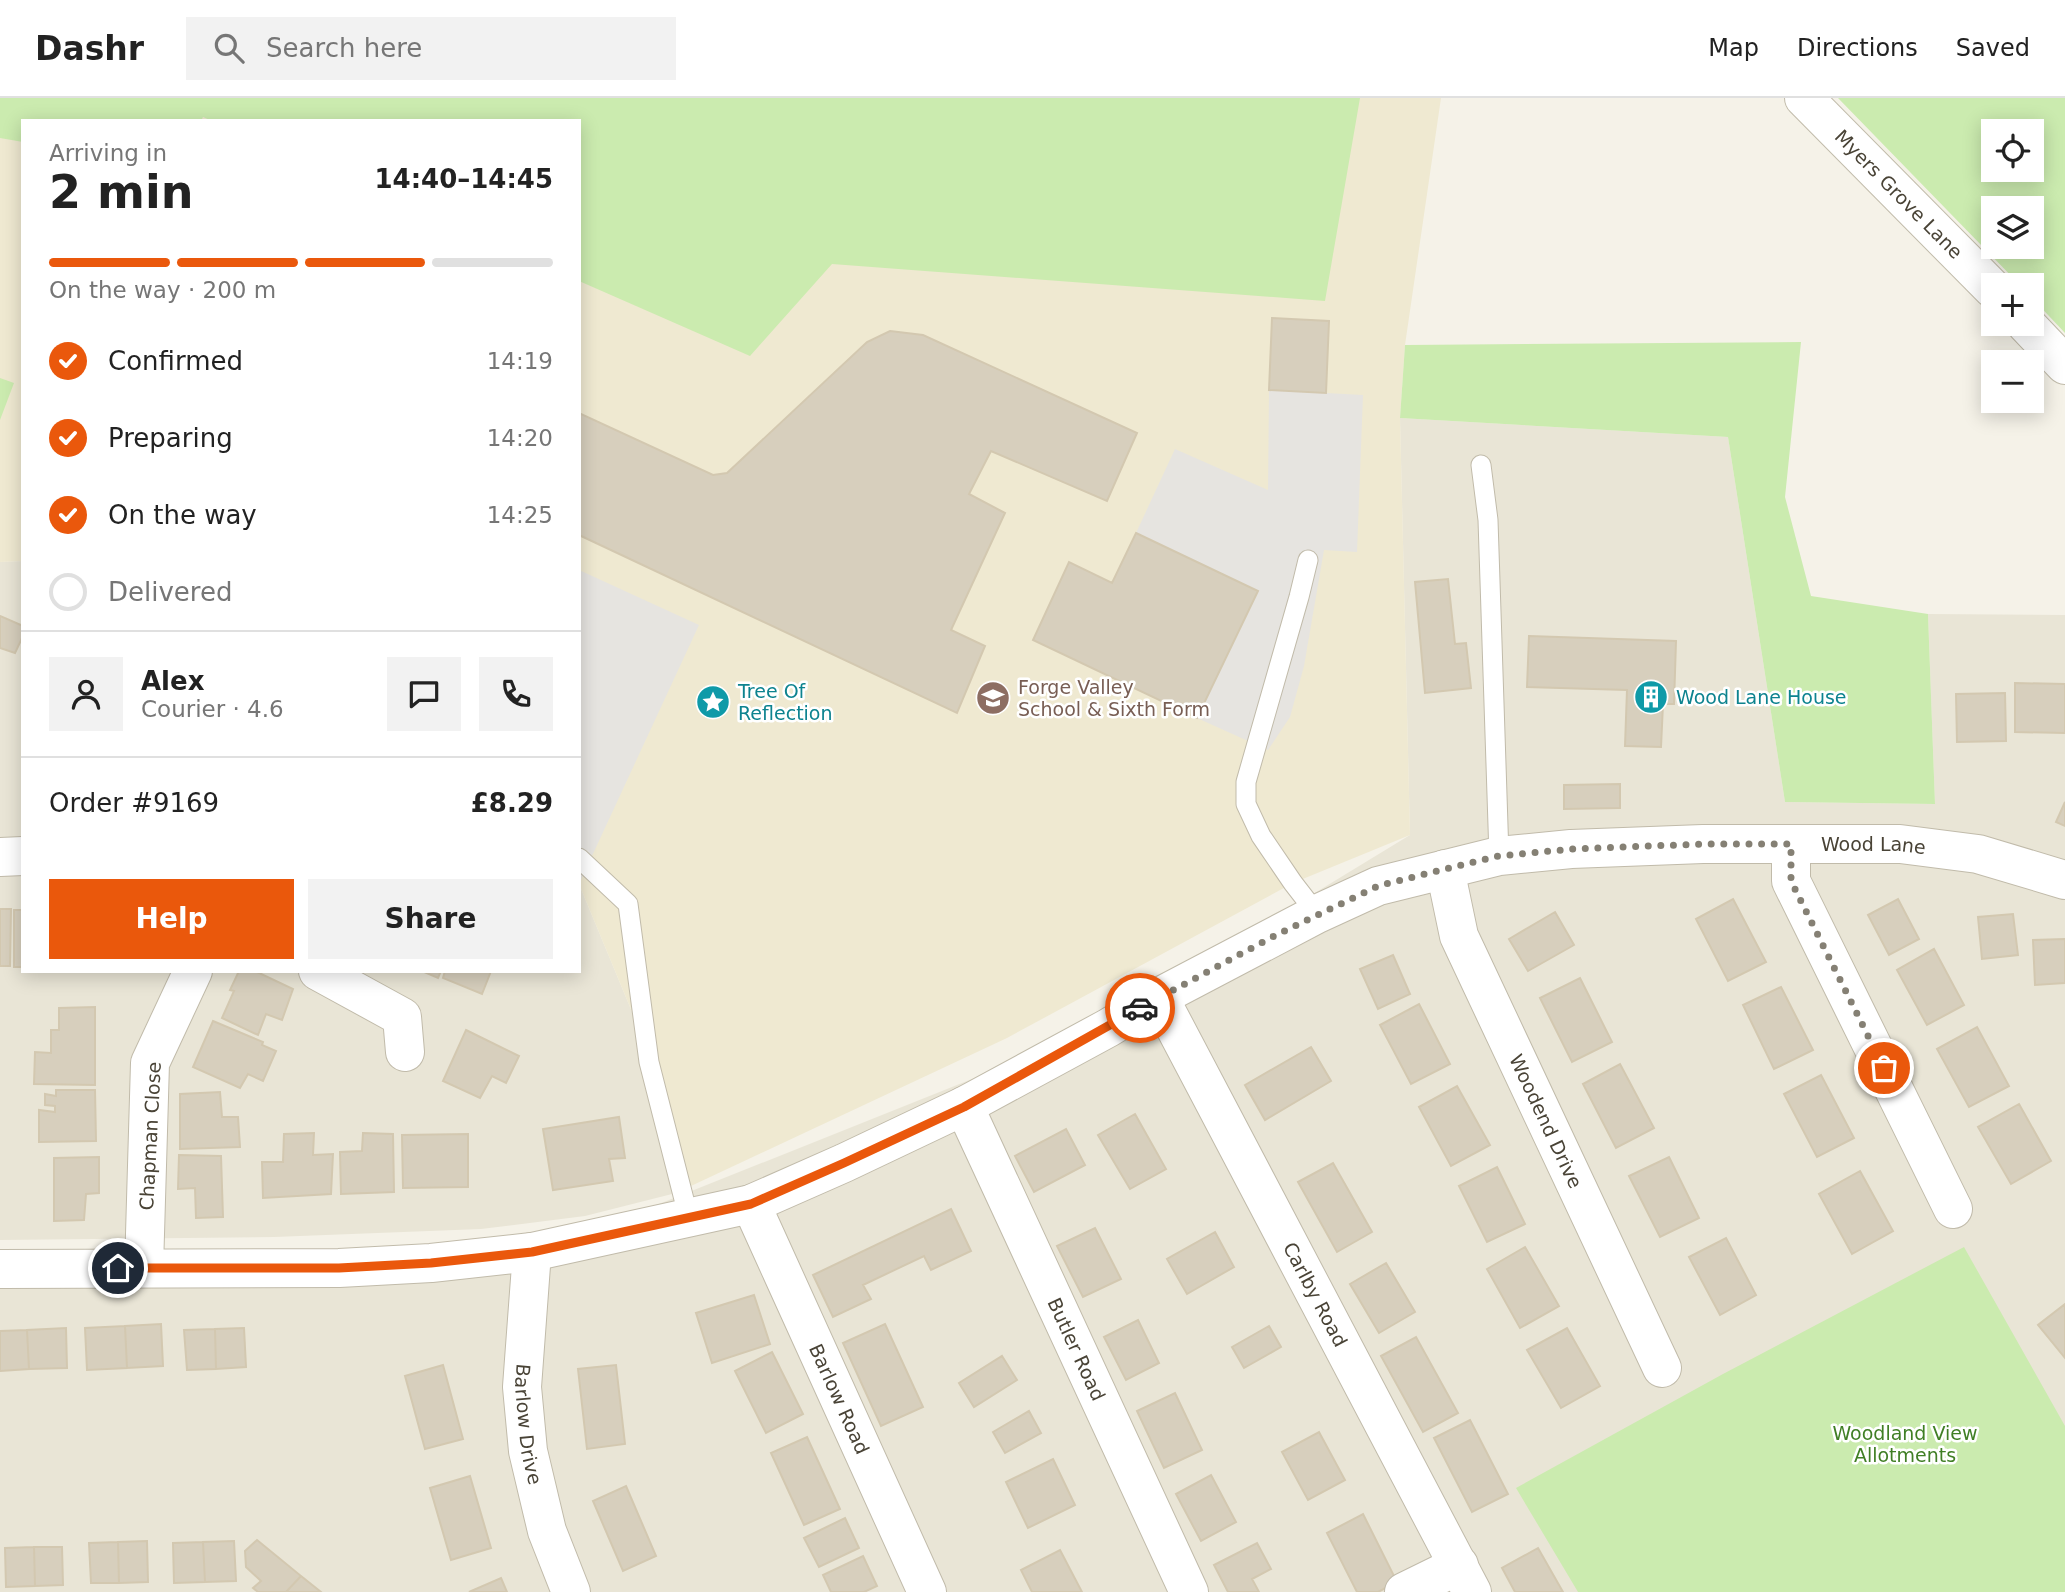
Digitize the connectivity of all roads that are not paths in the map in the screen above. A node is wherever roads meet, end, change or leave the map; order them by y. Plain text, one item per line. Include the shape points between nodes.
1 (1804, 98) edge
2 (1981, 277) edge
3 (2037, 336) edge
4 (2065, 365) edge
5 (1481, 465) dead end
6 (1308, 560) dead end
7 (1791, 844) junction
8 (21, 856) edge
9 (1499, 856) junction
10 (0, 857) edge
11 (581, 860) edge
12 (1445, 869) junction
13 (2065, 880) edge
14 (1317, 914) junction
15 (192, 973) edge
16 (322, 973) edge
17 (1159, 997) junction
18 (405, 1052) dead end
19 (964, 1107) junction
20 (751, 1204) junction
21 (1953, 1209) dead end
22 (689, 1219) junction
23 (532, 1252) junction
24 (144, 1268) junction
25 (0, 1269) edge
26 (1662, 1368) dead end
27 (1465, 1579) edge
28 (572, 1592) edge
29 (927, 1592) edge
30 (1189, 1592) edge
31 (1404, 1592) edge

1 - 2 street, Myers Grove Lane
3 - 4 street
5 - 9 lane via 1488,520
6 - 14 lane via 1246,782 1246,804 1261,836
7 - 9 street, Wood Lane via 1625,846
7 - 13 street, Wood Lane via 1899,844 1978,854
7 - 21 street via 1791,881
8 - 10 street
9 - 12 street, Wood Lane
11 - 22 lane via 628,904 649,1062
12 - 14 street, Wood Lane via 1378,886
12 - 26 street, Woodend Drive via 1459,936
14 - 17 street, Wood Lane
15 - 24 street, Chapman Close via 150,1063
16 - 18 street via 402,1017
17 - 19 street, Wood Lane
17 - 27 street, Carlby Road
19 - 20 street, Wood Lane
19 - 30 street, Butler Road
20 - 22 street, Wood Lane
20 - 29 street, Barlow Road
22 - 23 street, Wood Lane
23 - 24 street, Wood Lane via 339,1268
23 - 28 street, Barlow Drive via 522,1387 528,1451 547,1531
24 - 25 street, Wood Lane
27 - 31 street

